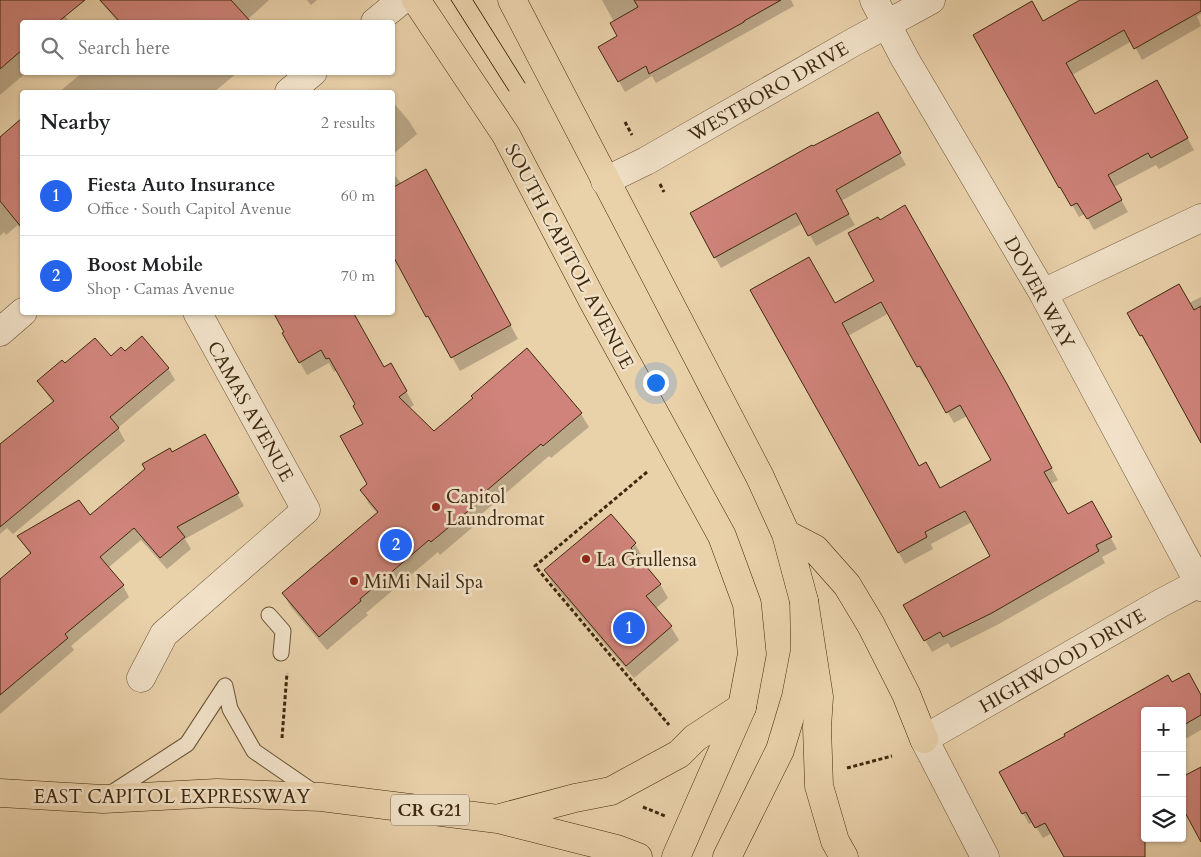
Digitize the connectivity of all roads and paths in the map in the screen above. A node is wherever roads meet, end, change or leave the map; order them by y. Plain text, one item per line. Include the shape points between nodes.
1 (402, 0) edge
2 (416, 0) edge
3 (512, 0) edge
4 (874, 0) edge
5 (930, 0) edge
6 (377, 20) edge
7 (886, 24) junction
8 (309, 75) edge
9 (291, 90) edge
10 (605, 181) junction
11 (1201, 218) edge
12 (1043, 293) junction
13 (20, 315) edge
14 (199, 315) edge
15 (0, 332) edge
16 (647, 472) dead end
17 (786, 534) junction
18 (1200, 584) edge
19 (804, 601) junction
20 (269, 615) dead end
21 (281, 652) joint
22 (141, 678) dead end
23 (742, 707) junction
24 (671, 728) dead end
25 (282, 738) dead end
26 (924, 740) junction
27 (892, 756) dead end
28 (838, 770) dead end
29 (0, 793) edge
30 (321, 797) junction
31 (103, 799) junction
32 (498, 819) junction
33 (638, 857) edge
34 (676, 857) edge
35 (727, 857) edge
36 (844, 857) edge
37 (985, 857) edge

1 - 6 street
2 - 23 main road, SOUTH CAPITOL AVENUE via 506,136 722,536 747,604 752,654
3 - 10 main road
4 - 7 street, DOVER WAY
5 - 7 street, WESTBORO DRIVE
7 - 10 street, WESTBORO DRIVE
7 - 12 street, DOVER WAY
8 - 9 street
10 - 17 main road via 751,460
11 - 12 street
12 - 18 street, DOVER WAY
13 - 15 street
14 - 22 street, CAMAS AVENUE via 306,510 164,634
16 - 24 path via 535,566
17 - 19 main road
17 - 26 main road via 815,549 847,585 872,624
18 - 26 street, HIGHWOOD DRIVE via 1161,603
19 - 35 main road via 805,650 796,697 780,750
19 - 36 main road via 819,698 819,786 835,841
20 - 21 lane via 282,631
21 - 25 path via 288,670
23 - 32 main road via 695,738 679,754 610,791
23 - 34 main road, SOUTH CAPITOL AVENUE
26 - 37 street
27 - 28 path
29 - 31 main road, EAST CAPITOL EXPRESSWAY / CR G21
30 - 31 main road, EAST CAPITOL EXPRESSWAY / CR G21 via 217,793
30 - 31 lane via 254,751 230,709 226,686 187,744
30 - 32 main road, EAST CAPITOL EXPRESSWAY / CR G21
32 - 33 main road, EAST CAPITOL EXPRESSWAY / CR G21

